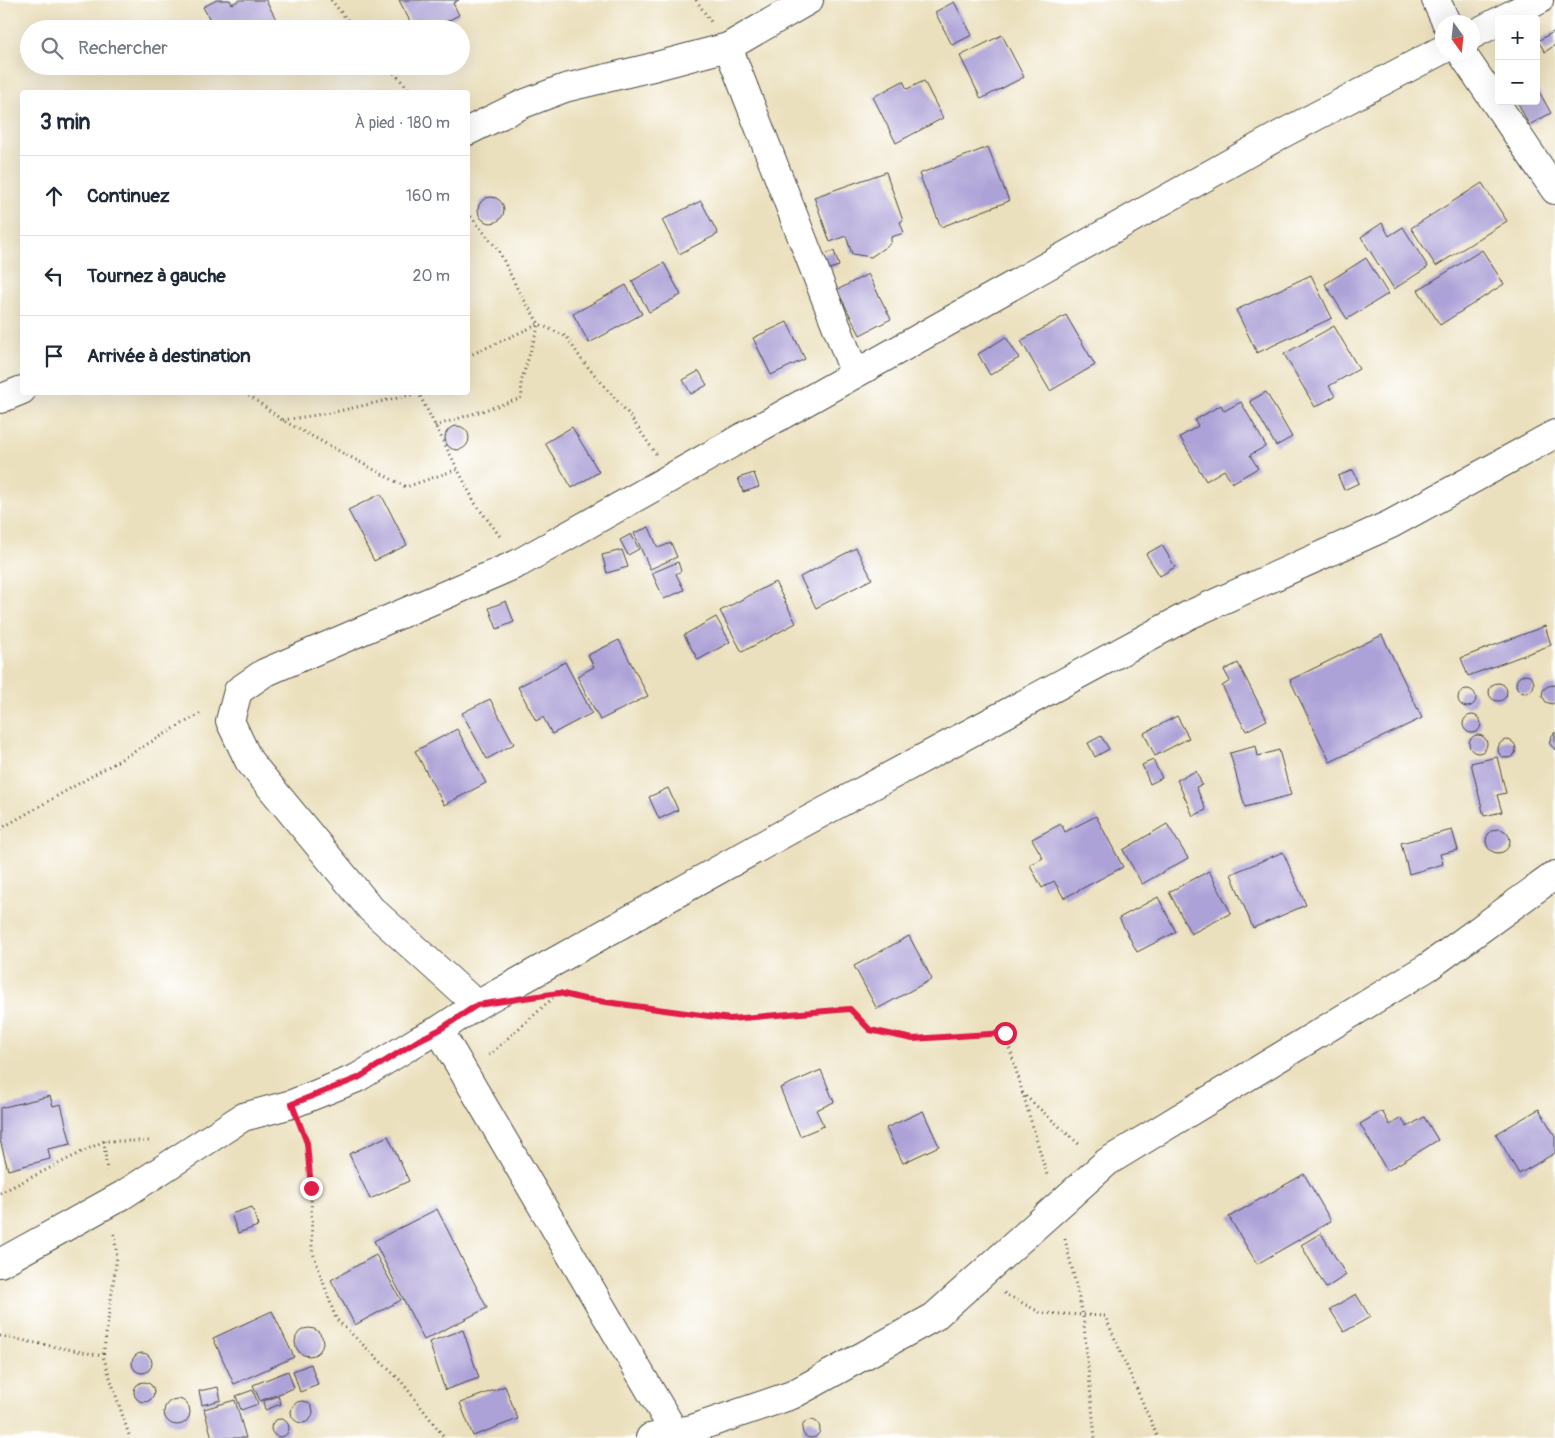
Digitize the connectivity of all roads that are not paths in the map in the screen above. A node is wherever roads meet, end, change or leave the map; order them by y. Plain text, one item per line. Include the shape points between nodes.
1 (809, 0) edge
2 (1436, 0) edge
3 (1539, 0) edge
4 (1443, 15) edge
5 (1511, 15) edge
6 (1495, 23) edge
7 (1480, 30) edge
8 (728, 47) junction
9 (1435, 54) edge
10 (1466, 60) edge
11 (470, 130) edge
12 (1555, 190) edge
13 (855, 374) junction
14 (20, 391) edge
15 (0, 399) edge
16 (1555, 434) edge
17 (1555, 875) edge
18 (477, 1005) junction
19 (439, 1030) junction
20 (0, 1263) edge
21 (663, 1435) edge

1 - 8 street
2 - 4 street
3 - 5 street
6 - 7 street
8 - 11 street via 565,88
8 - 13 street
9 - 13 street via 1280,135
10 - 12 street
13 - 18 street via 519,563 264,673 238,691 230,720 249,761 371,909
14 - 15 street
16 - 18 street via 1391,524 1189,615 788,831
17 - 21 street via 1428,967 1103,1166 934,1317 792,1395 692,1429
18 - 19 street
19 - 20 street via 358,1078 292,1104 243,1117 110,1202
19 - 21 street

